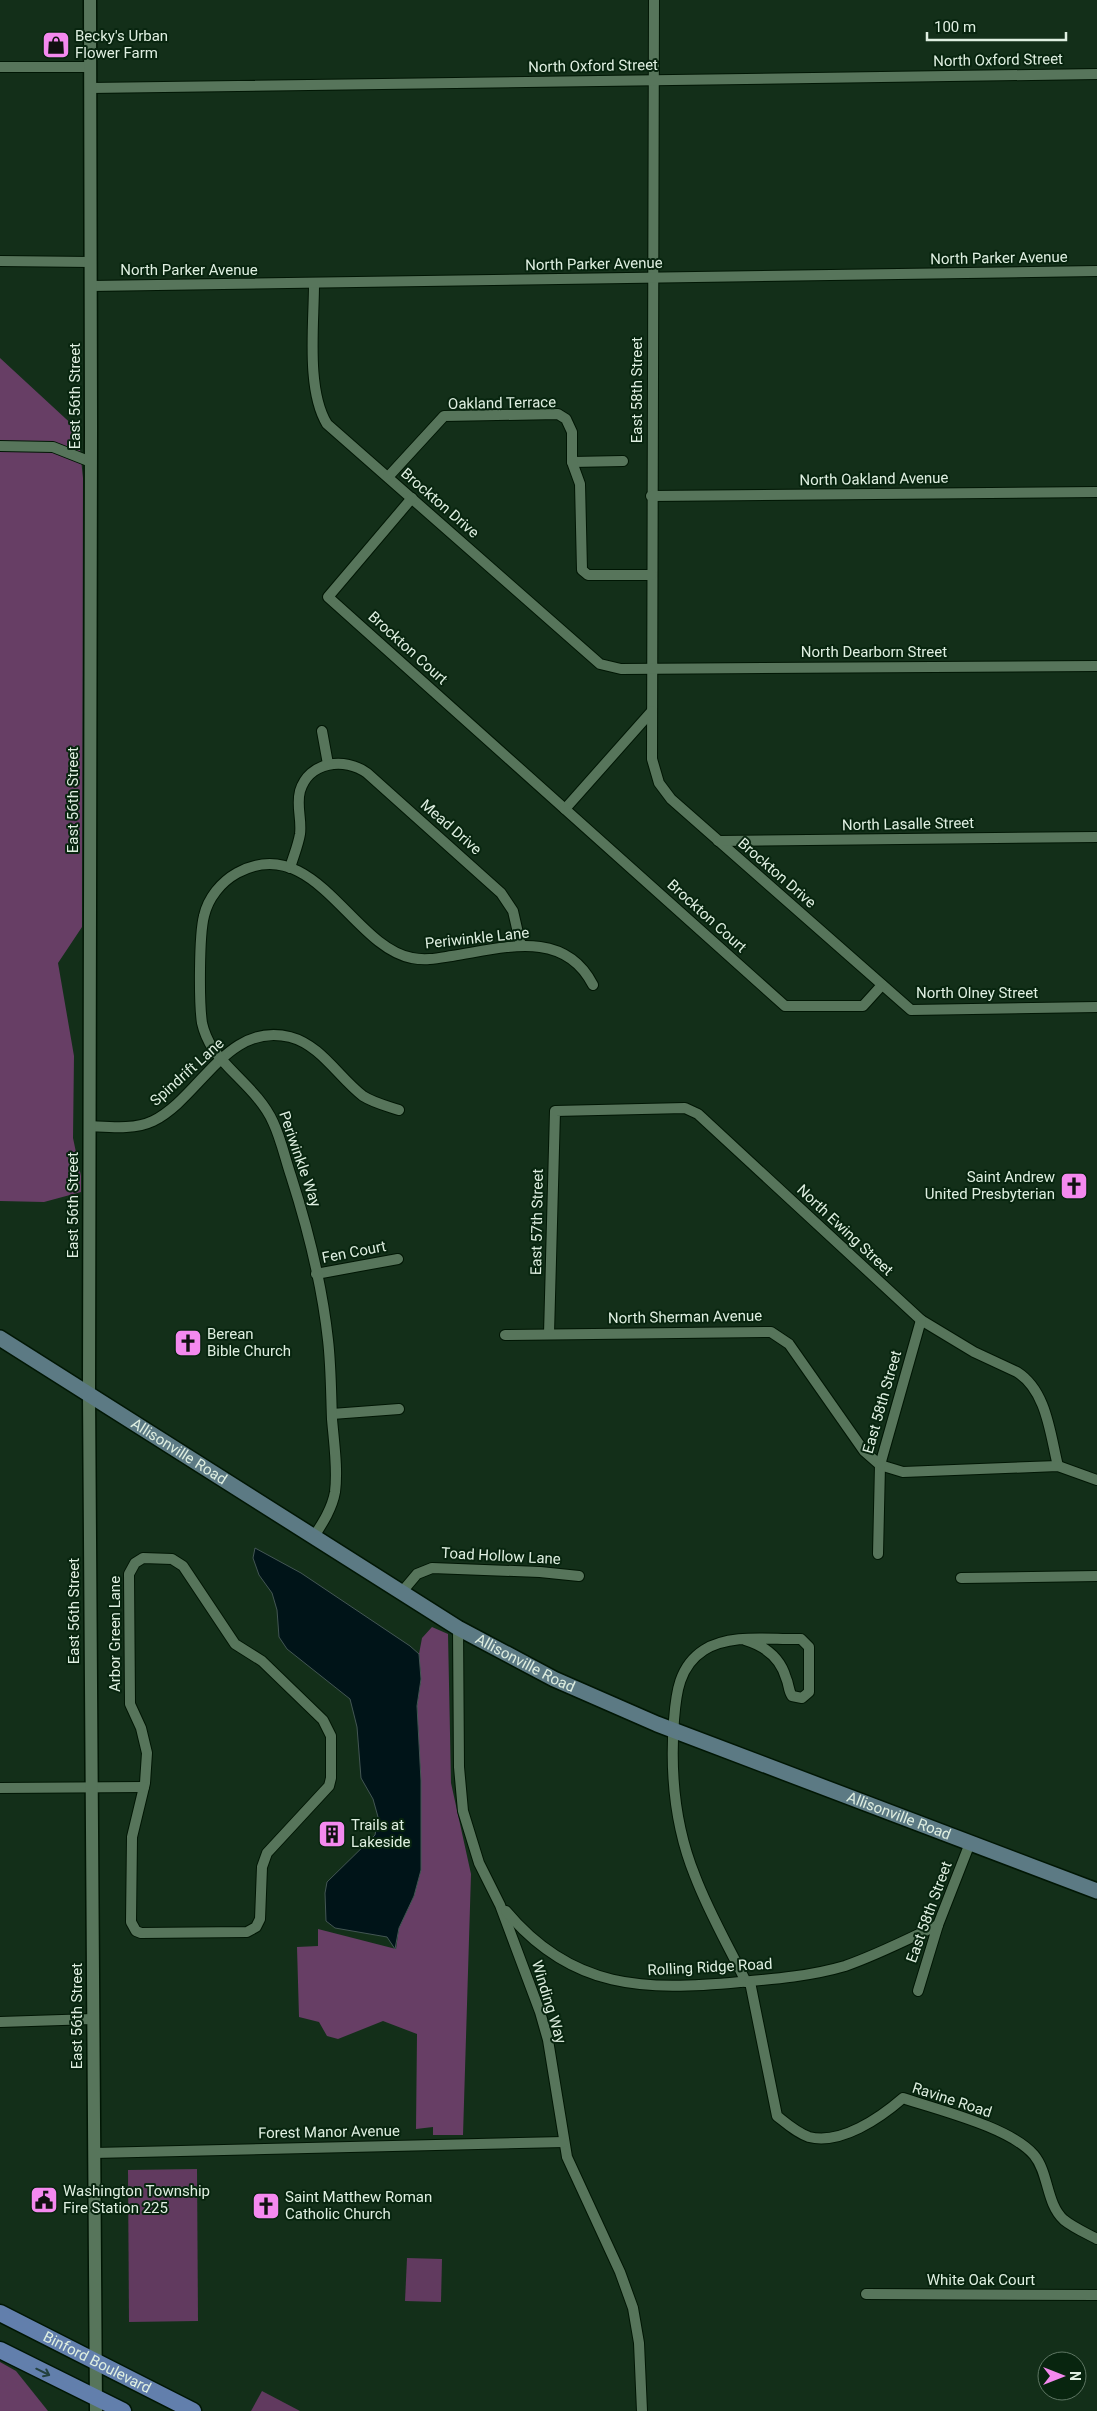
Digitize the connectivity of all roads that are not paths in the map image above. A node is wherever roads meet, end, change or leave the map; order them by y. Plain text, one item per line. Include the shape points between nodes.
1 (90, 0) edge
2 (654, 0) edge
3 (90, 66) junction
4 (0, 67) edge
5 (1097, 74) edge
6 (653, 80) junction
7 (90, 88) junction
8 (0, 261) edge
9 (90, 262) junction
10 (1097, 271) edge
11 (652, 278) junction
12 (314, 284) junction
13 (91, 286) junction
14 (0, 446) edge
15 (623, 461) dead end
16 (91, 462) junction
17 (572, 462) junction
18 (388, 477) junction
19 (1097, 492) edge
20 (651, 496) junction
21 (412, 498) junction
22 (652, 575) junction
23 (1097, 666) edge
24 (652, 669) junction
25 (652, 711) junction
26 (322, 731) dead end
27 (328, 764) junction
28 (657, 779) joint
29 (565, 809) junction
30 (1097, 837) edge
31 (718, 841) junction
32 (290, 868) junction
33 (521, 946) junction
34 (593, 985) dead end
35 (882, 985) junction
36 (1097, 1007) edge
37 (222, 1060) junction
38 (398, 1110) dead end
39 (555, 1111) joint
40 (89, 1126) junction
41 (398, 1258) dead end
42 (316, 1274) junction
43 (921, 1320) junction
44 (549, 1334) junction
45 (506, 1335) dead end
46 (0, 1338) edge
47 (88, 1394) junction
48 (399, 1409) dead end
49 (332, 1414) junction
50 (880, 1465) junction
51 (1058, 1466) junction
52 (1097, 1480) edge
53 (313, 1538) junction
54 (878, 1554) dead end
55 (579, 1576) dead end
56 (1097, 1576) edge
57 (961, 1578) dead end
58 (401, 1593) junction
59 (458, 1628) junction
60 (745, 1640) junction
61 (673, 1730) junction
62 (91, 1787) junction
63 (144, 1787) junction
64 (0, 1788) edge
65 (970, 1843) junction
66 (1097, 1891) edge
67 (500, 1905) junction
68 (938, 1925) junction
69 (748, 1982) junction
70 (918, 1990) dead end
71 (93, 2019) junction
72 (0, 2022) edge
73 (564, 2142) junction
74 (94, 2153) junction
75 (1097, 2239) edge
76 (866, 2294) dead end
77 (1097, 2295) edge
78 (0, 2313) edge
79 (0, 2350) edge
80 (96, 2360) junction
81 (96, 2404) edge
82 (123, 2411) edge
83 (193, 2411) edge
84 (642, 2411) edge

1 - 3 street, East 56th Street
2 - 6 street, East 58th Street
3 - 4 street
3 - 7 street, East 56th Street
5 - 6 street, North Oxford Street
6 - 7 street, North Oxford Street
6 - 11 street, East 58th Street
7 - 9 street, East 56th Street
8 - 9 street
9 - 13 street, East 56th Street
10 - 11 street, North Parker Avenue
11 - 12 street, North Parker Avenue
11 - 20 street, East 58th Street
12 - 13 street, North Parker Avenue
12 - 18 street, Brockton Drive via 314,386 320,413 330,427
13 - 16 street, East 56th Street
14 - 16 street via 53,447
15 - 17 street
16 - 40 street, East 56th Street
17 - 18 street, Oakland Terrace via 571,429 566,419 558,414 450,415 437,422
17 - 22 street, Oakland Terrace via 580,484 581,568 584,573
18 - 21 street, Brockton Drive
19 - 20 street, North Oakland Avenue
20 - 22 street, East 58th Street
21 - 24 street, Brockton Drive via 596,661 617,669
21 - 29 street, Brockton Court via 328,597
22 - 24 street, East 58th Street
23 - 24 street, North Dearborn Street
24 - 25 street, East 58th Street
25 - 28 street, East 58th Street via 652,760
25 - 29 street
26 - 27 street
27 - 32 street via 313,772 302,785 298,801 300,833
27 - 33 street, Mead Drive via 345,763 364,771 477,870 509,903
28 - 31 street, Brockton Drive via 666,794
29 - 35 street, Brockton Court via 784,1006 863,1006
30 - 31 street, North Lasalle Street
31 - 35 street, Brockton Drive
32 - 33 street, Periwinkle Lane via 313,880 384,944 404,956 430,959
32 - 37 street, Periwinkle Way via 266,865 240,872 226,881 206,910 201,929 202,1021 208,1041
33 - 34 street, Periwinkle Lane via 547,948 567,956 584,970
35 - 36 street, North Olney Street via 911,1010
37 - 38 street, Spindrift Lane via 252,1038 291,1037 313,1050 365,1097
37 - 40 street, Spindrift Lane via 153,1121 131,1126
37 - 42 street, Periwinkle Way via 262,1103 274,1124 307,1227
39 - 43 street, North Ewing Street via 680,1107 694,1111
39 - 44 street, East 57th Street
40 - 47 street, East 56th Street
41 - 42 street, Fen Court
42 - 49 street, Periwinkle Way via 328,1342
43 - 50 street, East 58th Street
43 - 51 street, North Ewing Street via 1027,1380 1041,1402
44 - 45 street, North Sherman Avenue
44 - 50 street, North Sherman Avenue via 773,1332 790,1344 864,1451
46 - 47 main road, Allisonville Road
47 - 53 main road, Allisonville Road
47 - 62 street, East 56th Street
48 - 49 street
49 - 53 street, Periwinkle Way via 335,1493
50 - 51 street, North Sherman Avenue via 903,1472
50 - 54 street, East 58th Street
51 - 52 street, North Sherman Avenue
53 - 58 main road, Allisonville Road
55 - 58 street, Toad Hollow Lane via 432,1568 417,1574
56 - 57 street
58 - 59 main road, Allisonville Road
59 - 61 main road, Allisonville Road via 560,1682
59 - 67 street, Winding Way via 459,1767 463,1806 479,1863
60 - 60 street via 762,1647 779,1661 792,1696 798,1699 807,1695 810,1680 806,1642 801,1639
60 - 61 street via 712,1646 689,1664 678,1684
61 - 65 main road, Allisonville Road
61 - 69 street via 676,1814 694,1875
62 - 63 street
62 - 64 street
62 - 71 street, East 56th Street
63 - 63 street, Arbor Green Lane via 146,1744 130,1704 128,1574 135,1562 143,1558 172,1559 182,1566 235,1644 262,1661 323,1720 331,1736 331,1778 328,1787 264,1858 260,1920 252,1930 244,1933 136,1931 131,1922 132,1837
65 - 66 main road, Allisonville Road
65 - 68 street, East 58th Street
67 - 69 street, Rolling Ridge Road via 526,1934 546,1950 604,1978 654,1987
67 - 73 street, Winding Way via 544,2024
68 - 69 street, Rolling Ridge Road via 837,1968
68 - 70 street, East 58th Street
69 - 75 street, Ravine Road via 777,2116 793,2129 810,2137 847,2134 902,2098 967,2119 1025,2146 1039,2163 1063,2219
71 - 72 street
71 - 74 street, East 56th Street
73 - 74 street, Forest Manor Avenue
73 - 84 street, Winding Way via 567,2157 620,2272 633,2308 639,2343
74 - 80 street, East 56th Street
76 - 77 street, White Oak Court
78 - 80 main road, Binford Boulevard
79 -> 81 main road
80 - 81 street, East 56th Street
80 - 83 main road, Binford Boulevard
81 - 82 main road

